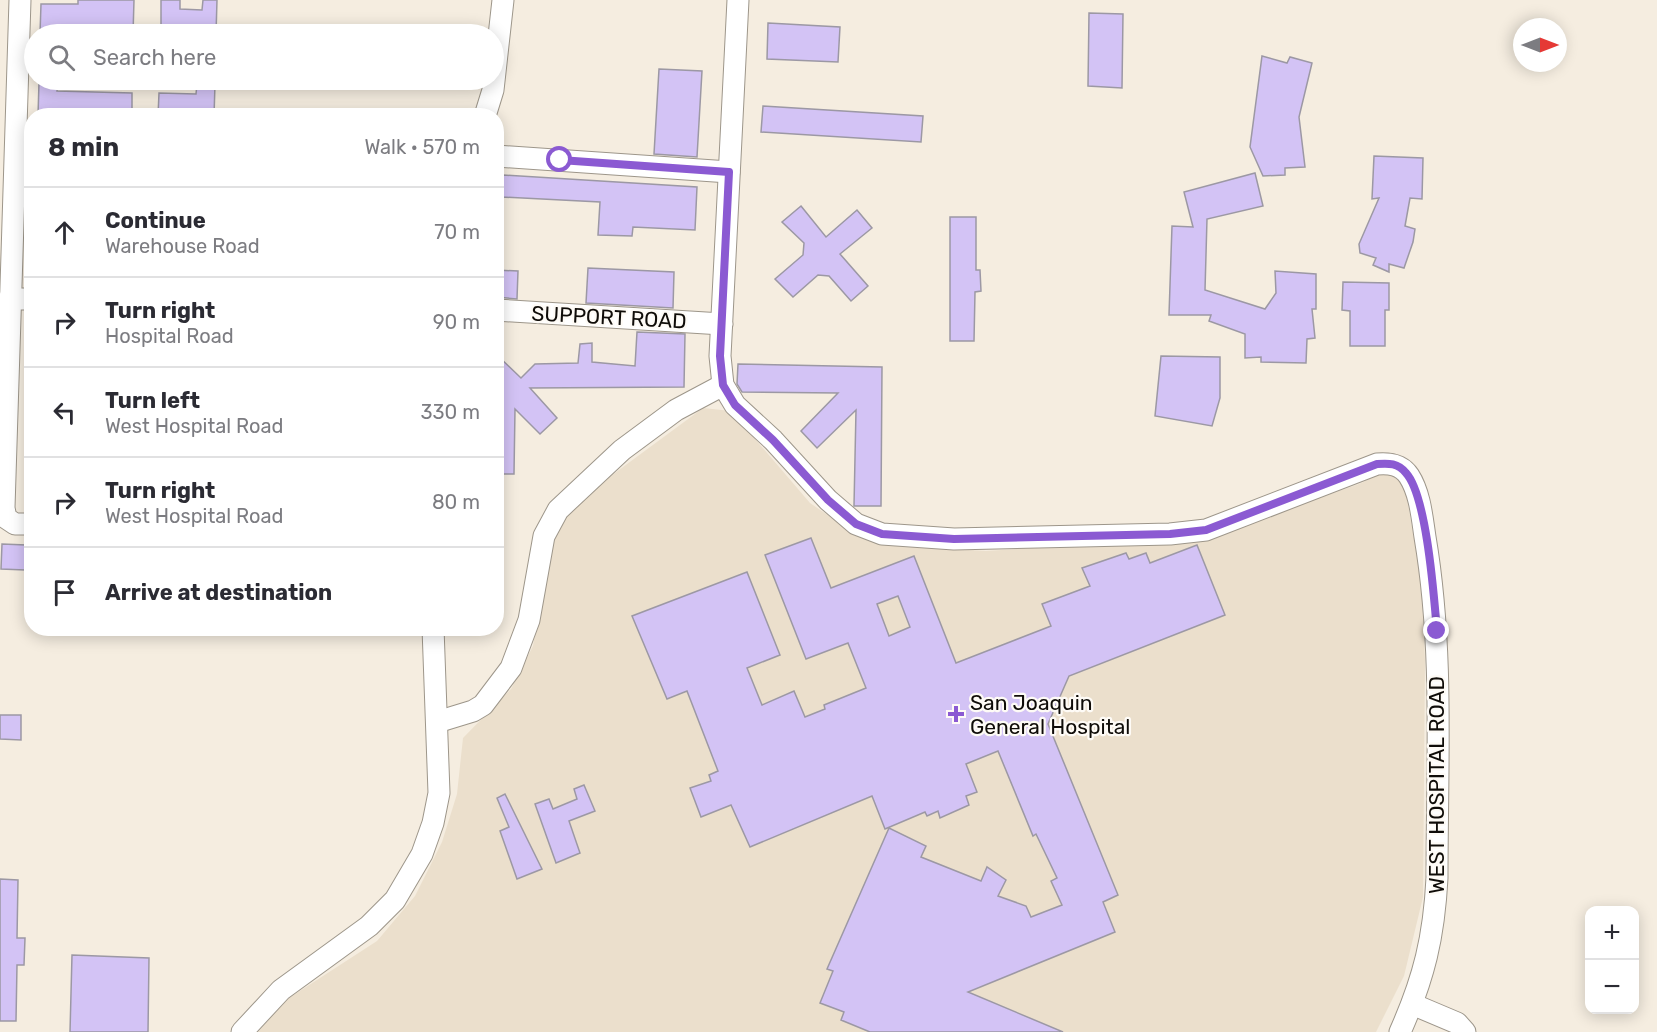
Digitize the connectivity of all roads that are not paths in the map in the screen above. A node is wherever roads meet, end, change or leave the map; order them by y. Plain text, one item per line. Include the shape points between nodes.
1 (20, 0) edge
2 (502, 0) edge
3 (738, 0) edge
4 (500, 24) edge
5 (24, 46) edge
6 (24, 80) edge
7 (493, 90) edge
8 (487, 108) edge
9 (504, 157) edge
10 (729, 172) junction
11 (6, 181) edge
12 (9, 299) junction
13 (24, 299) edge
14 (504, 310) edge
15 (722, 324) junction
16 (723, 385) junction
17 (24, 524) edge
18 (433, 636) edge
19 (437, 722) junction
20 (1412, 1004) junction
21 (243, 1032) edge
22 (1400, 1032) edge
23 (1466, 1032) edge

1 - 5 street
2 - 4 street
3 - 10 street
6 - 11 street
7 - 8 street
9 - 10 street
10 - 15 street
11 - 12 street
12 - 13 street
12 - 17 street via 4,508 6,518
14 - 15 street, SUPPORT ROAD
15 - 16 street
16 - 19 street via 676,410 622,450 558,510 544,536 529,620 511,668 483,705
16 - 20 street, WEST HOSPITAL ROAD via 735,405 828,500 856,524 897,536 954,539 1206,530 1377,464 1389,463 1408,474 1420,507 1437,631 1435,913 1428,960
18 - 19 street
19 - 21 street via 440,793 422,854 405,885 369,926 281,990
20 - 22 street, WEST HOSPITAL ROAD
20 - 23 street via 1457,1023

